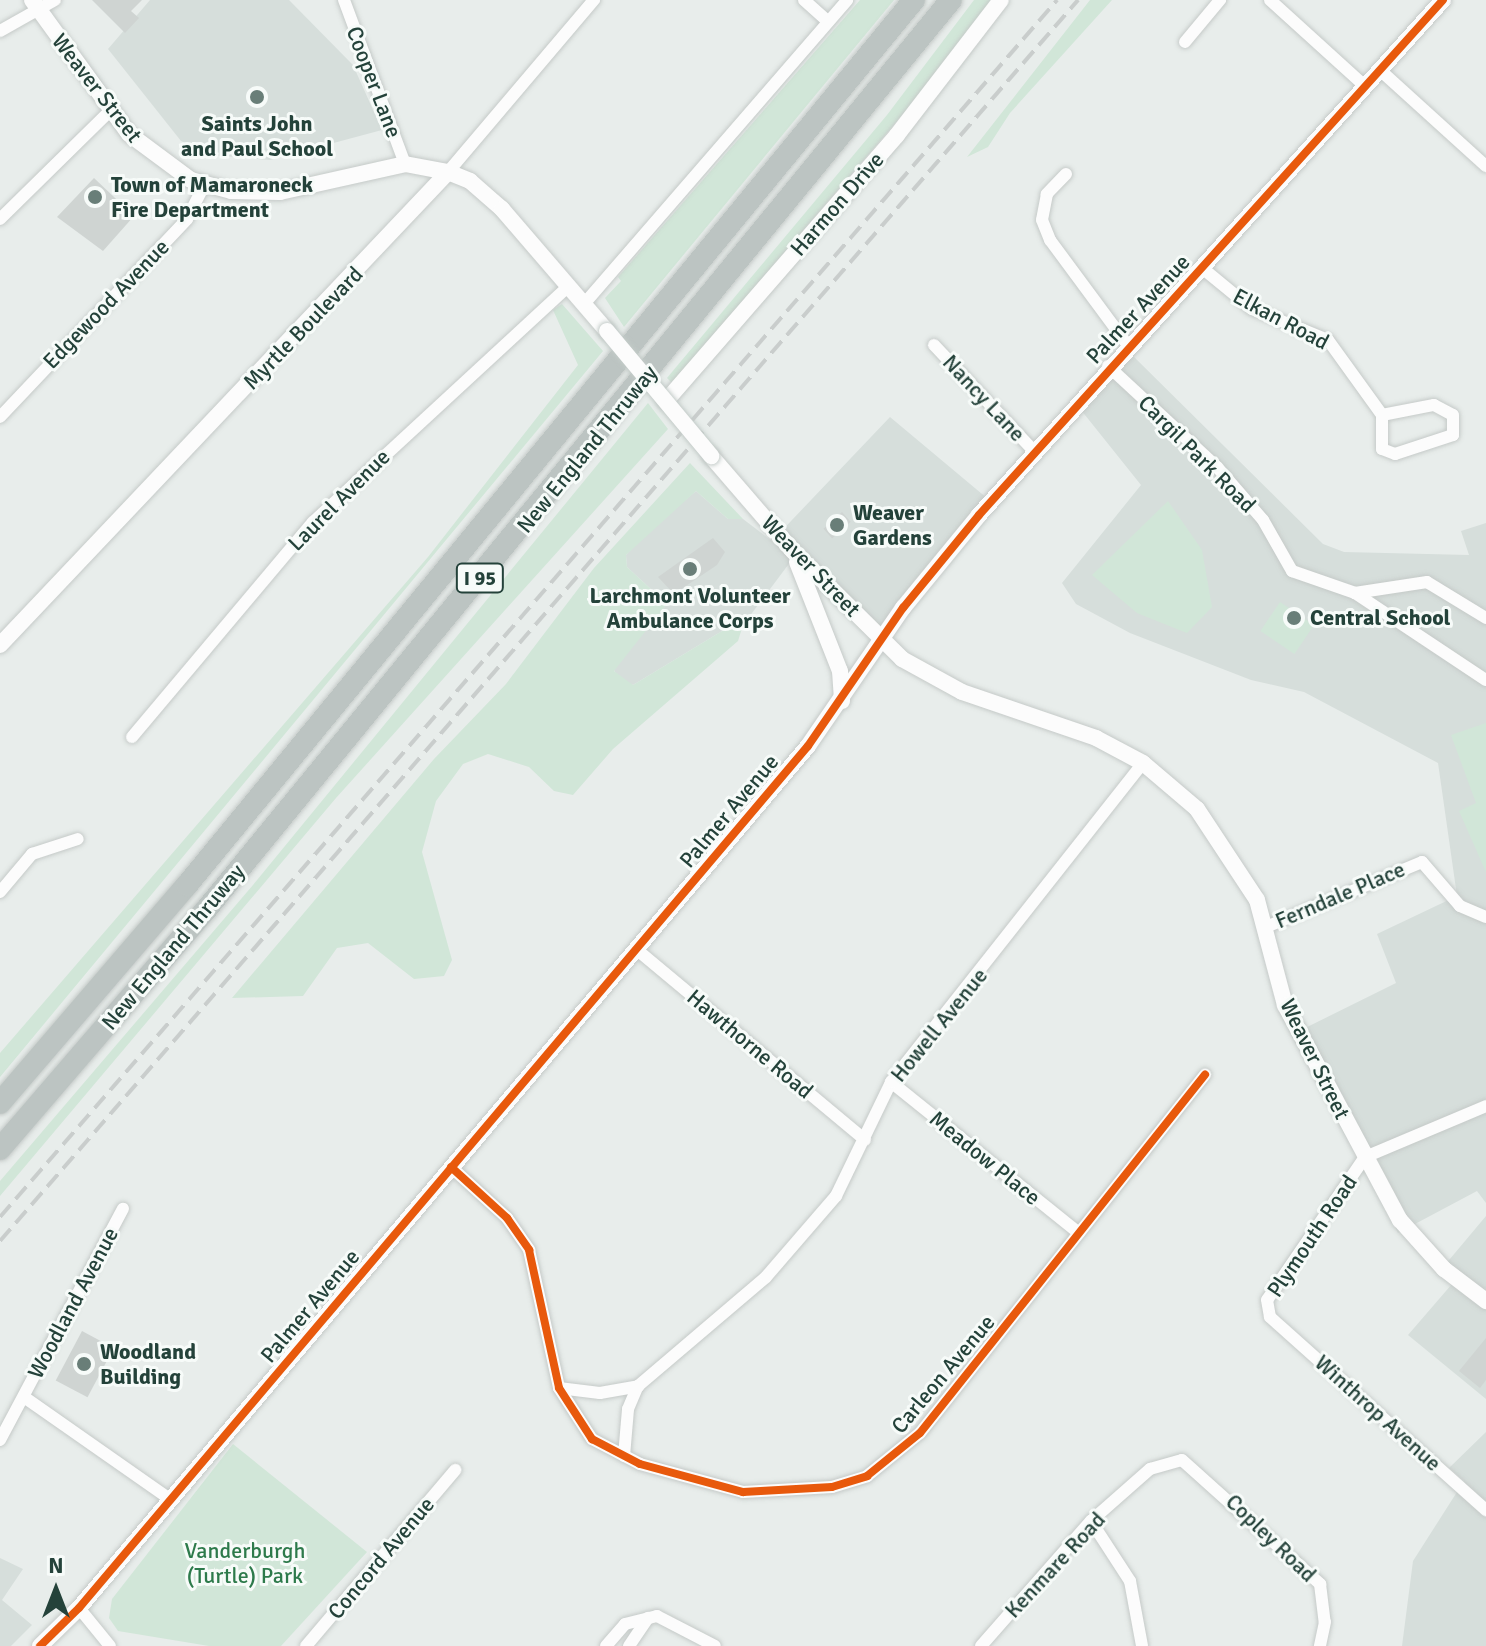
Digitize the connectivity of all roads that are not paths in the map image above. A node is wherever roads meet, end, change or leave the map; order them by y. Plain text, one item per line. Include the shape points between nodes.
1 (55, 0) edge
2 (344, 0) edge
3 (594, 0) edge
4 (804, 0) edge
5 (847, 0) edge
6 (914, 0) edge
7 (951, 0) edge
8 (1001, 0) edge
9 (1220, 0) edge
10 (1270, 0) edge
11 (1443, 0) edge
12 (35, 5) edge
13 (826, 20) junction
14 (0, 31) edge
15 (1185, 42) dead end
16 (1380, 70) junction
17 (1366, 87) junction
18 (110, 111) junction
19 (405, 164) junction
20 (1486, 166) edge
21 (448, 172) junction
22 (1066, 174) dead end
23 (204, 186) junction
24 (0, 219) edge
25 (1201, 267) junction
26 (569, 286) junction
27 (584, 304) junction
28 (1127, 344) junction
29 (934, 345) dead end
30 (1108, 366) junction
31 (670, 396) junction
32 (1382, 415) junction
33 (0, 417) edge
34 (1034, 451) junction
35 (792, 550) junction
36 (1355, 593) junction
37 (1486, 618) edge
38 (882, 640) junction
39 (0, 645) edge
40 (1486, 680) edge
41 (842, 701) junction
42 (132, 737) dead end
43 (1143, 763) junction
44 (78, 839) dead end
45 (0, 892) edge
46 (1486, 917) edge
47 (1266, 927) junction
48 (636, 949) junction
49 (1205, 1075) dead end
50 (891, 1082) junction
51 (0, 1103) edge
52 (1486, 1106) edge
53 (865, 1140) junction
54 (0, 1149) edge
55 (1365, 1157) junction
56 (451, 1167) junction
57 (123, 1209) dead end
58 (1079, 1233) junction
59 (1486, 1301) edge
60 (1270, 1317) joint
61 (638, 1386) junction
62 (559, 1388) junction
63 (24, 1397) junction
64 (0, 1440) edge
65 (624, 1456) junction
66 (1171, 1461) joint
67 (455, 1470) dead end
68 (171, 1500) junction
69 (1486, 1510) edge
70 (1091, 1521) junction
71 (79, 1608) junction
72 (648, 1618) junction
73 (57, 1639) edge
74 (40, 1646) edge
75 (110, 1646) edge
76 (306, 1646) edge
77 (606, 1646) edge
78 (629, 1646) edge
79 (715, 1646) edge
80 (981, 1646) edge
81 (1142, 1646) edge
82 (1320, 1646) edge

1 - 12 street
2 - 19 street, Cooper Lane
3 - 21 street, Myrtle Boulevard
4 - 13 street
5 - 13 street
6 - 51 highway, New England Thruway / I 95 via 197,873
7 - 54 highway, New England Thruway / I 95 via 205,911
8 - 31 street, Harmon Drive via 897,135
9 - 15 street
10 - 17 street
11 - 16 street, Palmer Avenue
12 - 14 street
12 - 18 street, Weaver Street
13 - 27 street
16 - 17 street, Palmer Avenue
16 - 20 street
17 - 25 street, Palmer Avenue
18 - 23 street, Weaver Street via 146,151
18 - 24 street
19 - 21 street, Weaver Street
19 - 23 street, Weaver Street via 280,192
21 - 26 street, Weaver Street via 502,209
21 - 39 street, Myrtle Boulevard
22 - 28 street via 1047,194 1042,220 1050,240
23 - 33 street, Edgewood Avenue via 187,219
25 - 28 street, Palmer Avenue
25 - 32 street, Elkan Road via 1252,309 1328,340
26 - 27 street, Weaver Street
26 - 42 street, Laurel Avenue via 313,522
27 - 31 street, Weaver Street, bridge
28 - 30 street, Palmer Avenue
29 - 34 street, Nancy Lane
30 - 34 street, Palmer Avenue
30 - 36 street, Cargil Park Road via 1217,467 1263,520 1292,571
31 - 35 street, Weaver Street, bridge via 711,456
32 - 32 street via 1378,441 1385,452 1444,441 1455,427 1448,408 1434,405
34 - 38 street, Palmer Avenue
35 - 38 street, Weaver Street
35 - 41 street via 840,671
36 - 37 street, Cargil Park Road via 1427,582
36 - 40 street, Cargil Park Road
38 - 41 street, Palmer Avenue
38 - 43 street, Weaver Street via 902,659 962,692 1060,724
41 - 48 street, Palmer Avenue
43 - 47 street, Weaver Street via 1219,836
43 - 50 street, Howell Avenue
44 - 45 street via 32,854
46 - 47 street, Ferndale Place via 1461,907 1422,862
47 - 55 street, Weaver Street via 1285,1005
48 - 53 street, Hawthorne Road
48 - 56 street, Palmer Avenue
49 - 58 street, Carleon Avenue
50 - 53 street, Howell Avenue
50 - 58 street, Meadow Place
52 - 55 street
53 - 61 street, Howell Avenue via 836,1196 766,1277
55 - 59 street, Weaver Street via 1422,1248
55 - 60 street, Plymouth Road via 1270,1291
56 - 62 street, Carleon Avenue via 507,1218 529,1250
56 - 68 street, Palmer Avenue
57 - 63 street, Woodland Avenue
58 - 65 street, Carleon Avenue via 920,1433 867,1476 832,1487 743,1492
60 - 69 street, Winthrop Avenue
61 - 62 street via 600,1393
61 - 65 street via 628,1409
62 - 65 street, Carleon Avenue via 577,1424
63 - 64 street, Woodland Avenue
63 - 68 street
66 - 70 street, Kenmare Road via 1150,1469
66 - 82 street, Copley Road via 1192,1464 1311,1573 1324,1602
67 - 76 street, Concord Avenue
68 - 71 street, Palmer Avenue
70 - 80 street, Kenmare Road
70 - 81 street via 1130,1581
71 - 73 street, Palmer Avenue
71 - 75 street
72 - 77 street via 625,1624
72 - 78 street
72 - 79 street via 668,1619
73 - 74 street, Palmer Avenue

